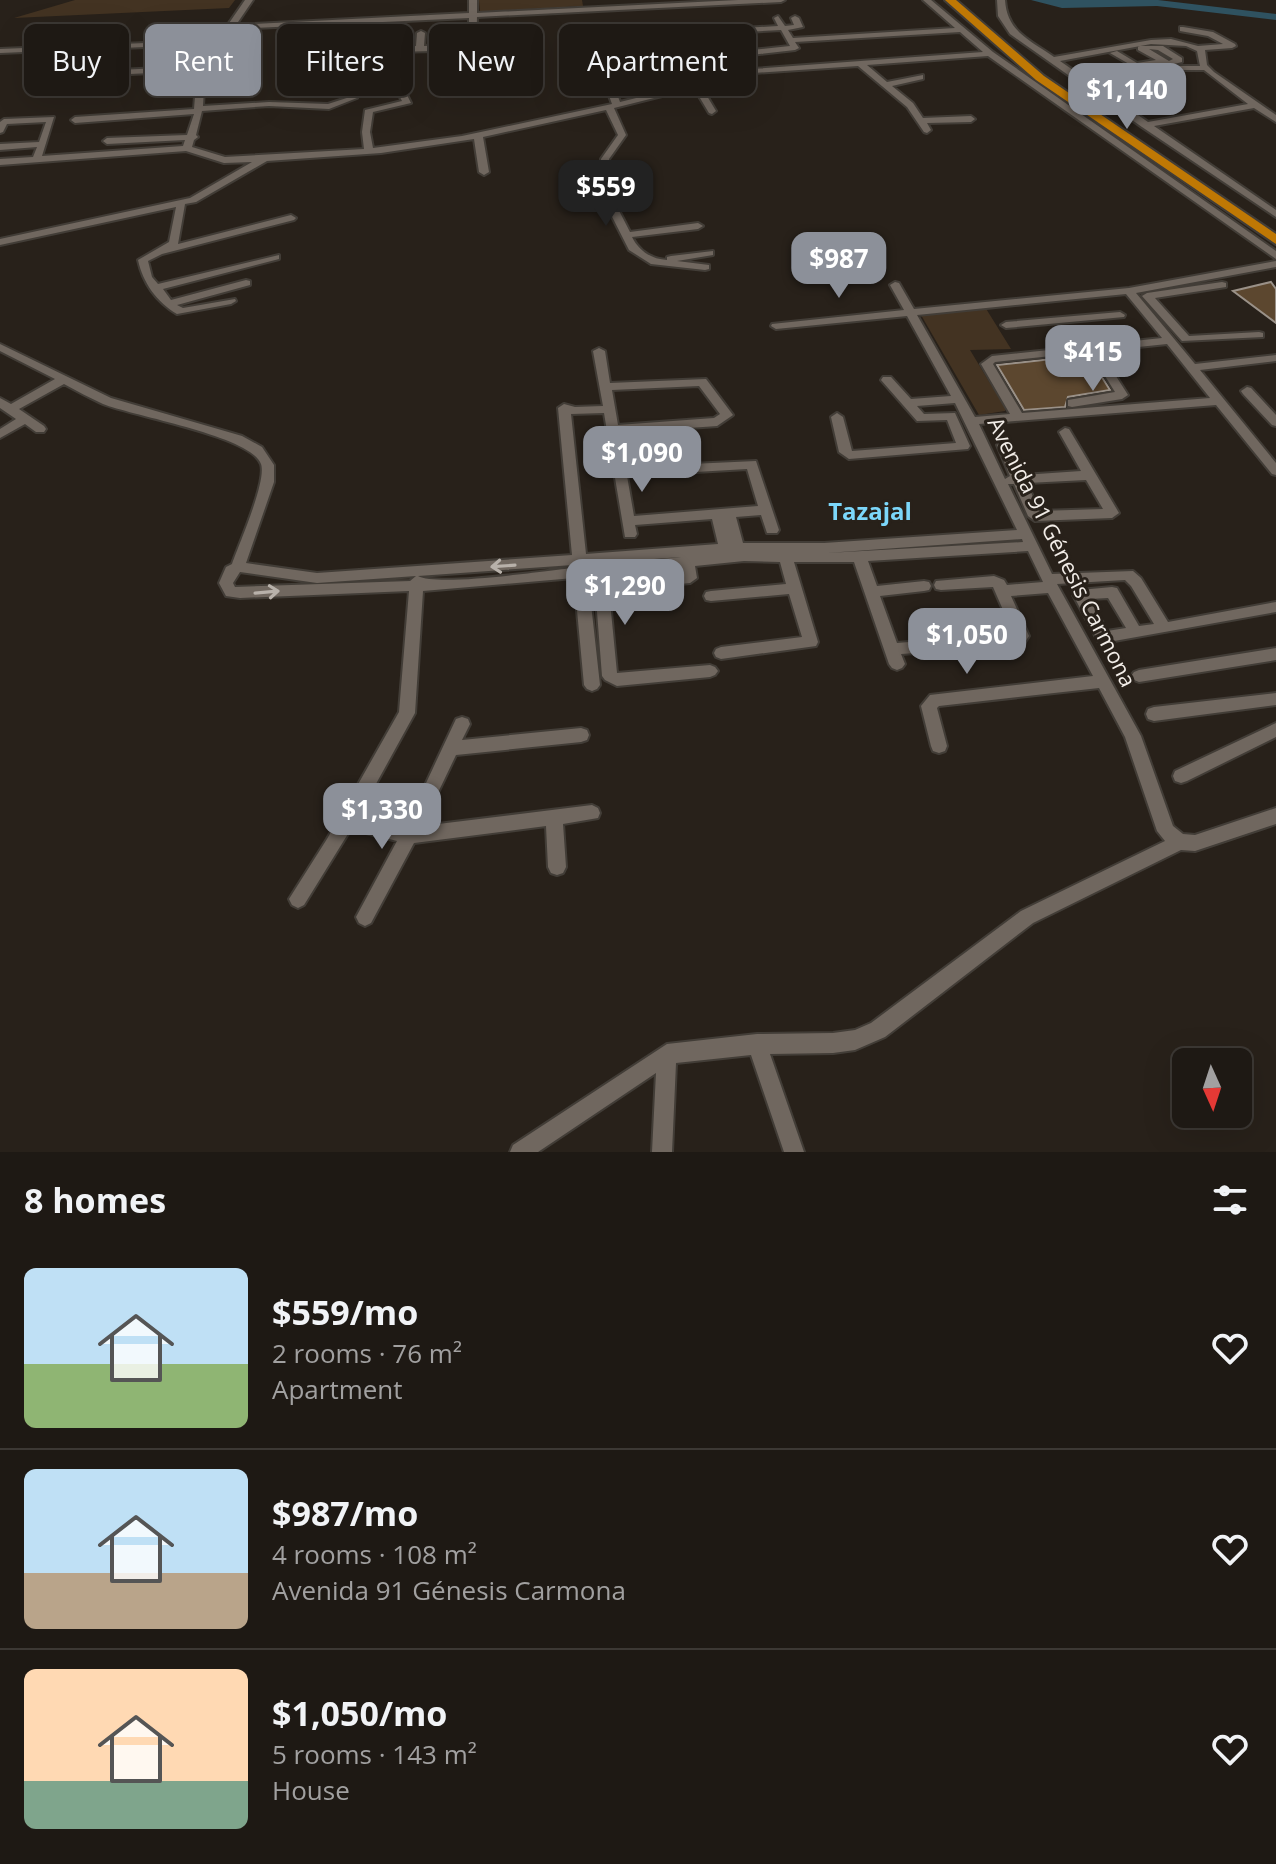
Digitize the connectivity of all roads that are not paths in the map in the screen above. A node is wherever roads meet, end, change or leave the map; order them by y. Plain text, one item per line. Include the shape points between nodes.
1 (249, 0) edge
2 (473, 0) edge
3 (592, 0) edge
4 (781, 0) edge
5 (920, 0) edge
6 (950, 0) edge
7 (959, 0) edge
8 (1001, 0) edge
9 (932, 5) edge
10 (594, 10) junction
11 (474, 15) junction
12 (778, 18) dead end
13 (795, 18) dead end
14 (762, 19) dead end
15 (744, 20) dead end
16 (728, 21) dead end
17 (235, 24) edge
18 (474, 24) edge
19 (729, 24) edge
20 (746, 24) edge
21 (261, 26) edge
22 (783, 28) junction
23 (766, 29) junction
24 (1183, 29) dead end
25 (756, 30) edge
26 (961, 30) junction
27 (421, 33) dead end
28 (769, 40) dead end
29 (1136, 40) dead end
30 (793, 44) junction
31 (145, 45) edge
32 (756, 47) edge
33 (429, 48) edge
34 (1141, 48) junction
35 (1199, 48) junction
36 (413, 49) edge
37 (420, 49) junction
38 (777, 50) junction
39 (1127, 50) junction
40 (0, 51) edge
41 (756, 52) edge
42 (760, 52) junction
43 (1107, 53) junction
44 (990, 54) junction
45 (803, 58) dead end
46 (786, 60) dead end
47 (1052, 60) junction
48 (769, 62) dead end
49 (1165, 62) junction
50 (1151, 63) junction
51 (867, 67) junction
52 (1206, 68) junction
53 (756, 71) edge
54 (920, 77) dead end
55 (885, 85) junction
56 (199, 96) edge
57 (404, 96) edge
58 (610, 96) edge
59 (645, 96) edge
60 (703, 96) edge
61 (353, 98) dead end
62 (1254, 105) junction
63 (613, 106) junction
64 (198, 110) junction
65 (712, 111) dead end
66 (971, 119) dead end
67 (1276, 119) edge
68 (75, 120) dead end
69 (1, 125) edge
70 (1145, 125) junction
71 (478, 135) junction
72 (194, 137) junction
73 (107, 141) dead end
74 (42, 144) junction
75 (0, 147) edge
76 (187, 148) junction
77 (369, 150) junction
78 (37, 159) junction
79 (265, 159) junction
80 (0, 162) edge
81 (484, 172) dead end
82 (181, 203) junction
83 (1276, 214) edge
84 (291, 218) dead end
85 (698, 226) dead end
86 (1276, 229) edge
87 (627, 235) junction
88 (1276, 240) edge
89 (0, 242) edge
90 (174, 242) junction
91 (191, 244) junction
92 (164, 251) junction
93 (709, 253) dead end
94 (1276, 256) edge
95 (275, 257) dead end
96 (655, 262) junction
97 (1276, 264) edge
98 (705, 267) dead end
99 (246, 283) dead end
100 (895, 285) dead end
101 (1222, 285) dead end
102 (156, 288) junction
103 (1129, 291) junction
104 (1150, 291) junction
105 (1048, 299) junction
106 (231, 301) dead end
107 (168, 304) junction
108 (909, 310) junction
109 (1120, 315) dead end
110 (1062, 316) junction
111 (1006, 325) dead end
112 (776, 326) dead end
113 (1259, 335) dead end
114 (1168, 341) junction
115 (0, 347) edge
116 (1093, 349) junction
117 (599, 351) dead end
118 (1276, 358) edge
119 (1190, 368) junction
120 (60, 379) junction
121 (887, 380) dead end
122 (606, 387) junction
123 (1247, 391) dead end
124 (1217, 401) junction
125 (5, 405) edge
126 (608, 405) junction
127 (913, 408) junction
128 (965, 409) junction
129 (1020, 412) junction
130 (837, 417) dead end
131 (25, 419) junction
132 (1276, 422) edge
133 (40, 429) dead end
134 (613, 429) junction
135 (1065, 432) dead end
136 (0, 434) edge
137 (615, 443) dead end
138 (1003, 445) dead end
139 (1276, 471) edge
140 (1091, 475) junction
141 (1018, 479) junction
142 (1000, 480) junction
143 (767, 510) junction
144 (723, 514) junction
145 (772, 530) dead end
146 (1030, 540) junction
147 (731, 548) junction
148 (784, 552) junction
149 (688, 556) junction
150 (859, 556) junction
151 (582, 565) junction
152 (238, 567) junction
153 (417, 580) junction
154 (1050, 583) junction
155 (941, 585) dead end
156 (924, 586) dead end
157 (795, 588) junction
158 (1001, 591) junction
159 (871, 592) junction
160 (711, 596) dead end
161 (1276, 607) edge
162 (1132, 625) dead end
163 (1163, 628) dead end
164 (945, 645) dead end
165 (971, 645) dead end
166 (891, 649) junction
167 (721, 653) dead end
168 (1276, 654) edge
169 (897, 664) dead end
170 (710, 671) dead end
171 (1139, 676) dead end
172 (1102, 681) junction
173 (592, 685) dead end
174 (1276, 699) edge
175 (1154, 714) dead end
176 (462, 724) dead end
177 (1276, 730) edge
178 (581, 735) dead end
179 (939, 746) dead end
180 (453, 748) junction
181 (1181, 776) dead end
182 (592, 813) dead end
183 (351, 814) junction
184 (1276, 816) edge
185 (554, 817) junction
186 (412, 829) junction
187 (1180, 842) junction
188 (557, 867) dead end
189 (298, 899) dead end
190 (365, 917) dead end
191 (757, 1044) junction
192 (667, 1054) junction
193 (520, 1152) edge
194 (662, 1152) edge
195 (794, 1152) edge

1 - 17 street
2 - 11 street
3 - 10 street
4 - 10 street
5 - 9 street
6 - 88 highway via 1040,78
7 - 86 highway via 1051,76
8 - 47 street via 1002,16 1013,32
9 - 26 street
10 - 11 street
11 - 18 street
11 - 21 street
12 - 22 street
13 - 22 street via 799,27
14 - 23 street
15 - 20 street
16 - 19 street
22 - 23 street
22 - 30 street
23 - 25 street
24 - 35 street via 1210,34 1232,46
26 - 30 street
26 - 44 street
27 - 37 street
28 - 38 street
29 - 43 street via 1094,47
30 - 38 street
30 - 45 street
31 - 40 street
32 - 42 street
33 - 37 street
34 - 39 street
34 - 49 street
34 - 49 street via 1157,47 1179,60
35 - 43 street via 1169,40
35 - 52 street
36 - 37 street
38 - 42 street
38 - 46 street
39 - 43 street
39 - 50 street
41 - 42 street
42 - 48 street
43 - 47 street
43 - 50 street via 1136,66
44 - 51 street
44 - 94 street
47 - 70 street
49 - 50 street
49 - 52 street via 1178,68
51 - 53 street
51 - 55 street
52 - 62 street
54 - 55 street
55 - 66 street via 910,105 924,126
56 - 64 street
57 - 77 street via 409,106 369,110
58 - 63 street
59 - 63 street
60 - 65 street
61 - 64 street via 329,107 269,104
62 - 67 street
62 - 70 street
63 - 71 street
63 - 87 street via 622,135 605,159 607,197
64 - 68 street
64 - 72 street
69 - 74 street via 55,119
70 - 83 street
71 - 77 street
71 - 81 street
72 - 73 street
72 - 76 street
74 - 75 street
74 - 78 street
76 - 78 street
76 - 79 street via 224,160
77 - 79 street
78 - 80 street
79 - 82 street
82 - 89 street
82 - 90 street
84 - 91 street
85 - 87 street
87 - 96 street via 638,254
90 - 91 street
90 - 92 street
91 - 92 street
92 - 102 street via 146,257 142,266
93 - 96 street
95 - 102 street
96 - 98 street
97 - 104 street
99 - 107 street
100 - 108 street, Avenida 91 Génesis Carmona
101 - 104 street
102 - 107 street
103 - 104 street
103 - 105 street
103 - 114 street
104 - 113 street via 1147,296 1186,339
105 - 108 street
105 - 110 street
106 - 107 street via 181,312
108 - 112 street
108 - 128 street, Avenida 91 Génesis Carmona
109 - 110 street
110 - 111 street
114 - 116 street
114 - 119 street
115 - 120 street
116 - 129 street via 1121,397
116 - 129 street via 988,361
117 - 122 street
118 - 119 street
119 - 124 street
120 - 125 street
120 - 152 street via 115,404 242,440 261,453 268,482
121 - 127 street
122 - 126 street
122 - 134 street via 702,382 727,415 717,422
123 - 132 street
124 - 129 street
124 - 139 street
125 - 131 street
126 - 134 street
126 - 151 street via 564,408
127 - 128 street
127 - 130 street via 921,418 951,416 964,446 849,455
128 - 129 street
128 - 142 street, Avenida 91 Génesis Carmona
131 - 133 street
131 - 136 street
134 - 137 street
135 - 140 street
138 - 141 street
140 - 141 street
140 - 141 street via 1112,513 1035,516
141 - 142 street
142 - 146 street, Avenida 91 Génesis Carmona
143 - 144 street
143 - 144 street via 752,464 619,466 629,527
143 - 145 street
144 - 147 street
146 - 148 street
146 - 150 street
146 - 154 street, Avenida 91 Génesis Carmona
147 - 148 street
147 - 149 street
148 - 149 street
148 - 150 street
148 - 157 street
149 - 151 street
149 - 170 street via 690,578 602,586 610,676 617,680
150 - 159 street
151 - 153 street
151 - 173 street
152 - 153 street via 305,577
152 -> 153 street via 226,583 231,592
153 - 183 street via 407,713
154 - 158 street
154 - 161 street via 1128,575 1164,628
154 - 172 street, Avenida 91 Génesis Carmona
155 - 158 street via 997,582
156 - 159 street
157 - 160 street
157 - 167 street via 811,642
158 - 165 street via 1022,636 1018,641
159 - 166 street
162 - 163 street via 1112,592 1080,595 1103,637
164 - 166 street
166 - 169 street
168 - 171 street
172 - 179 street via 935,700 929,706
172 - 187 street, Avenida 91 Génesis Carmona via 1133,736 1166,831
174 - 175 street
176 - 180 street
177 - 181 street
178 - 180 street
180 - 186 street
182 - 185 street
183 - 186 street
183 - 189 street
184 - 187 street via 1195,843
185 - 186 street
185 - 188 street
186 - 190 street
187 - 191 street via 1027,917 878,1030 833,1043
191 - 192 street
191 - 195 street
192 - 193 street
192 - 194 street

